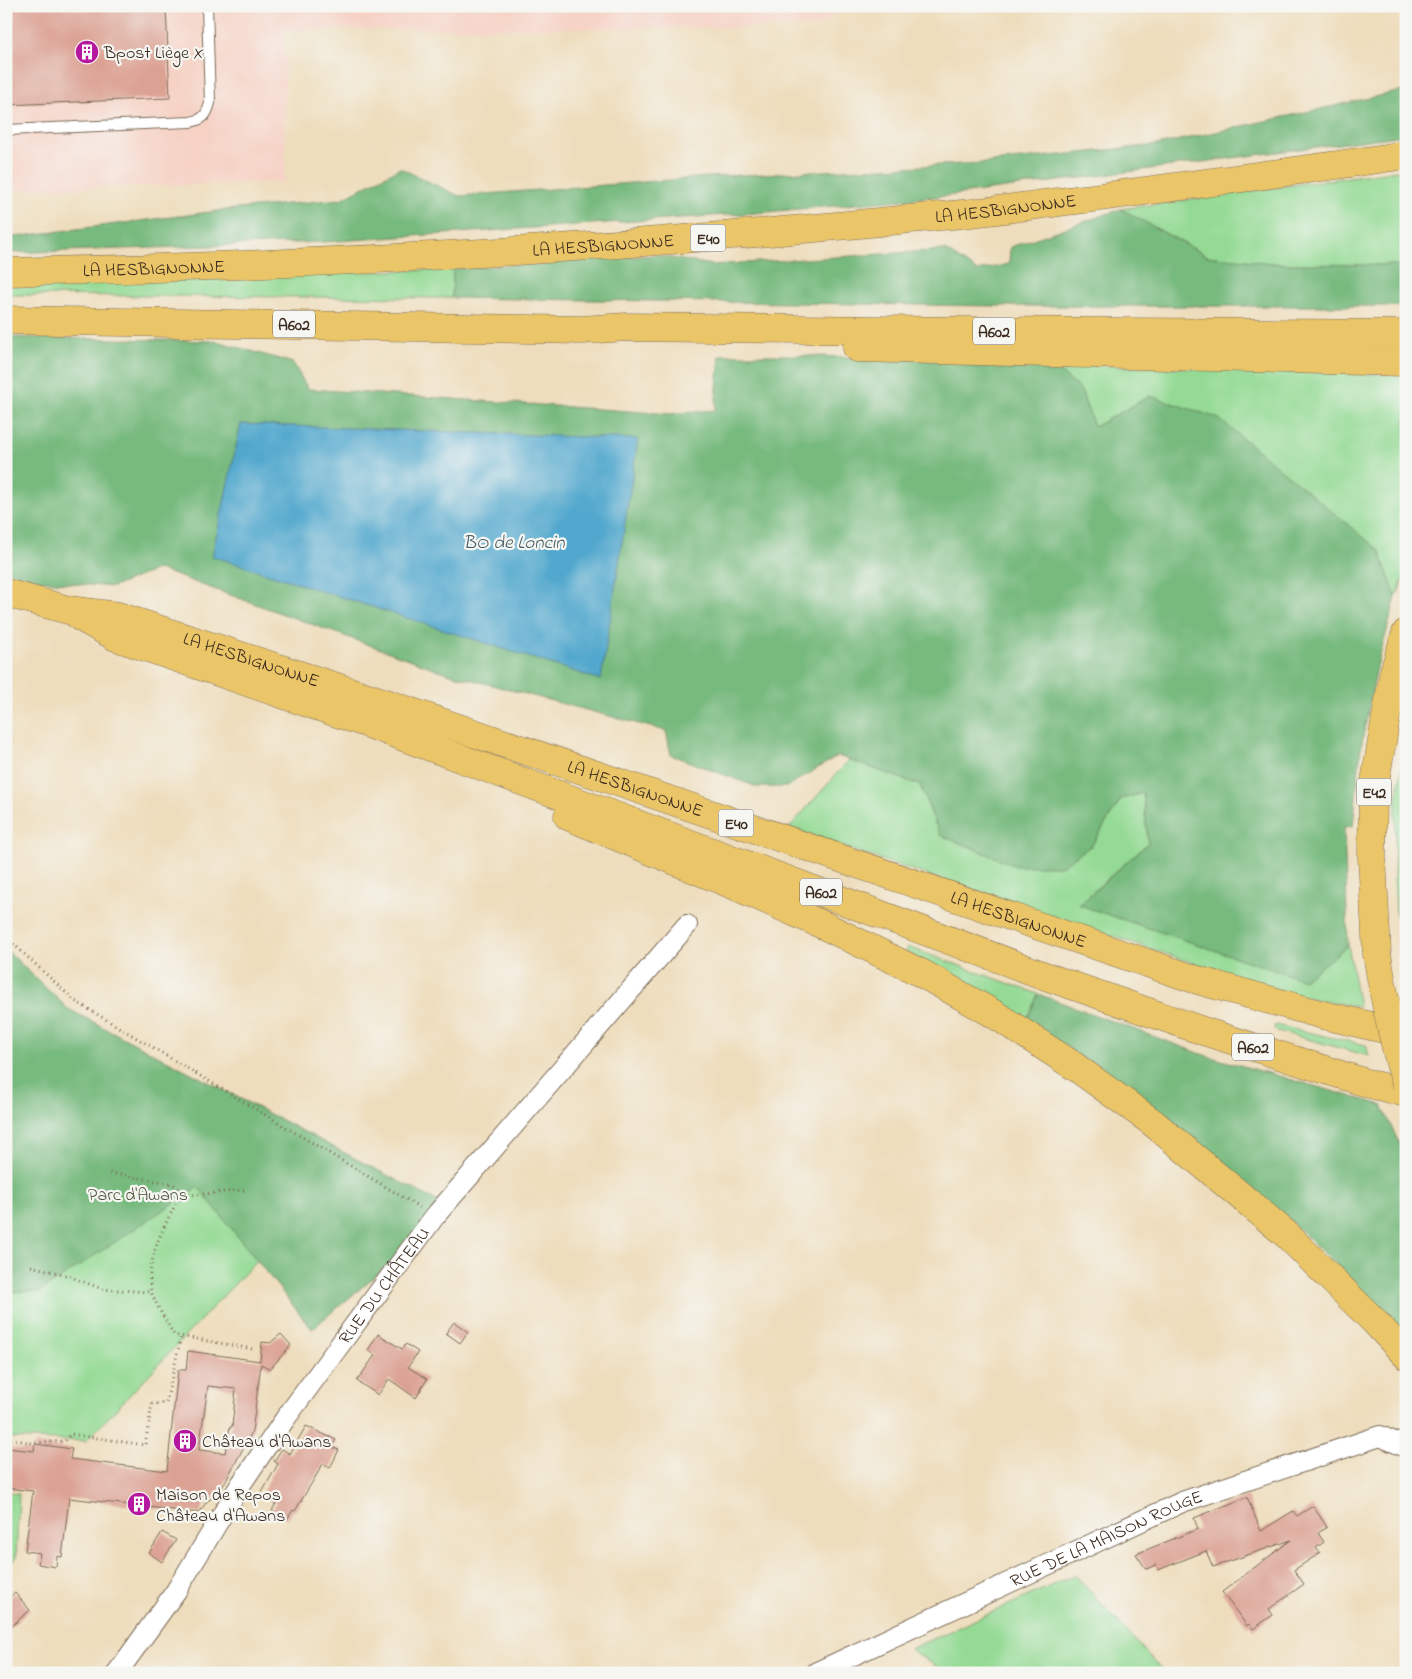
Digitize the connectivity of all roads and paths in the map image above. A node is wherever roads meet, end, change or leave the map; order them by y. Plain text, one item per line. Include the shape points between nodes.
1 (206, 7) edge
2 (6, 130) edge
3 (1406, 155) edge
4 (6, 272) edge
5 (6, 320) edge
6 (582, 330) junction
7 (1406, 334) edge
8 (1406, 362) edge
9 (6, 593) edge
10 (68, 610) junction
11 (1406, 634) edge
12 (542, 788) junction
13 (687, 925) dead end
14 (6, 937) edge
15 (1406, 1034) edge
16 (1406, 1084) edge
17 (1406, 1093) edge
18 (110, 1173) dead end
19 (244, 1190) dead end
20 (182, 1193) junction
21 (435, 1216) junction
22 (31, 1266) dead end
23 (151, 1292) junction
24 (181, 1336) junction
25 (253, 1349) dead end
26 (1406, 1356) edge
27 (6, 1438) edge
28 (1406, 1447) edge
29 (6, 1520) edge
30 (6, 1550) edge
31 (117, 1673) edge
32 (815, 1673) edge

1 - 2 lane via 210,103 207,114 200,120
3 - 4 highway, LA HESBIGNONNE / E40 via 954,215 662,242 164,269
5 - 6 highway, A602
6 - 7 highway, A602 via 626,327
6 - 8 highway via 621,342
9 - 10 highway, LA HESBIGNONNE / E40
10 - 12 highway via 116,637
10 - 15 highway, LA HESBIGNONNE / E40 via 118,616 377,700 1194,979 1323,1016
11 - 16 highway, E42, bridge via 1394,672 1373,793 1372,857 1377,954
12 - 17 highway, A602 via 1075,986 1206,1032
12 - 26 highway via 567,816 750,892 921,973 994,1014 1074,1066 1152,1122 1286,1234
13 - 21 street, RUE DU CHÂTEAU
14 - 21 path via 75,1001
18 - 20 path via 173,1184
19 - 20 path via 195,1195
20 - 23 path via 159,1237 150,1274
21 - 31 street, RUE DU CHÂTEAU via 285,1419 176,1591
22 - 23 path via 102,1289
23 - 24 path via 174,1336
24 - 25 path
24 - 27 path via 166,1403 152,1404 145,1445 70,1434 66,1441 32,1442
28 - 32 street, RUE DE LA MAISON ROUGE via 1380,1436 1182,1502
29 - 30 path via 9,1533

